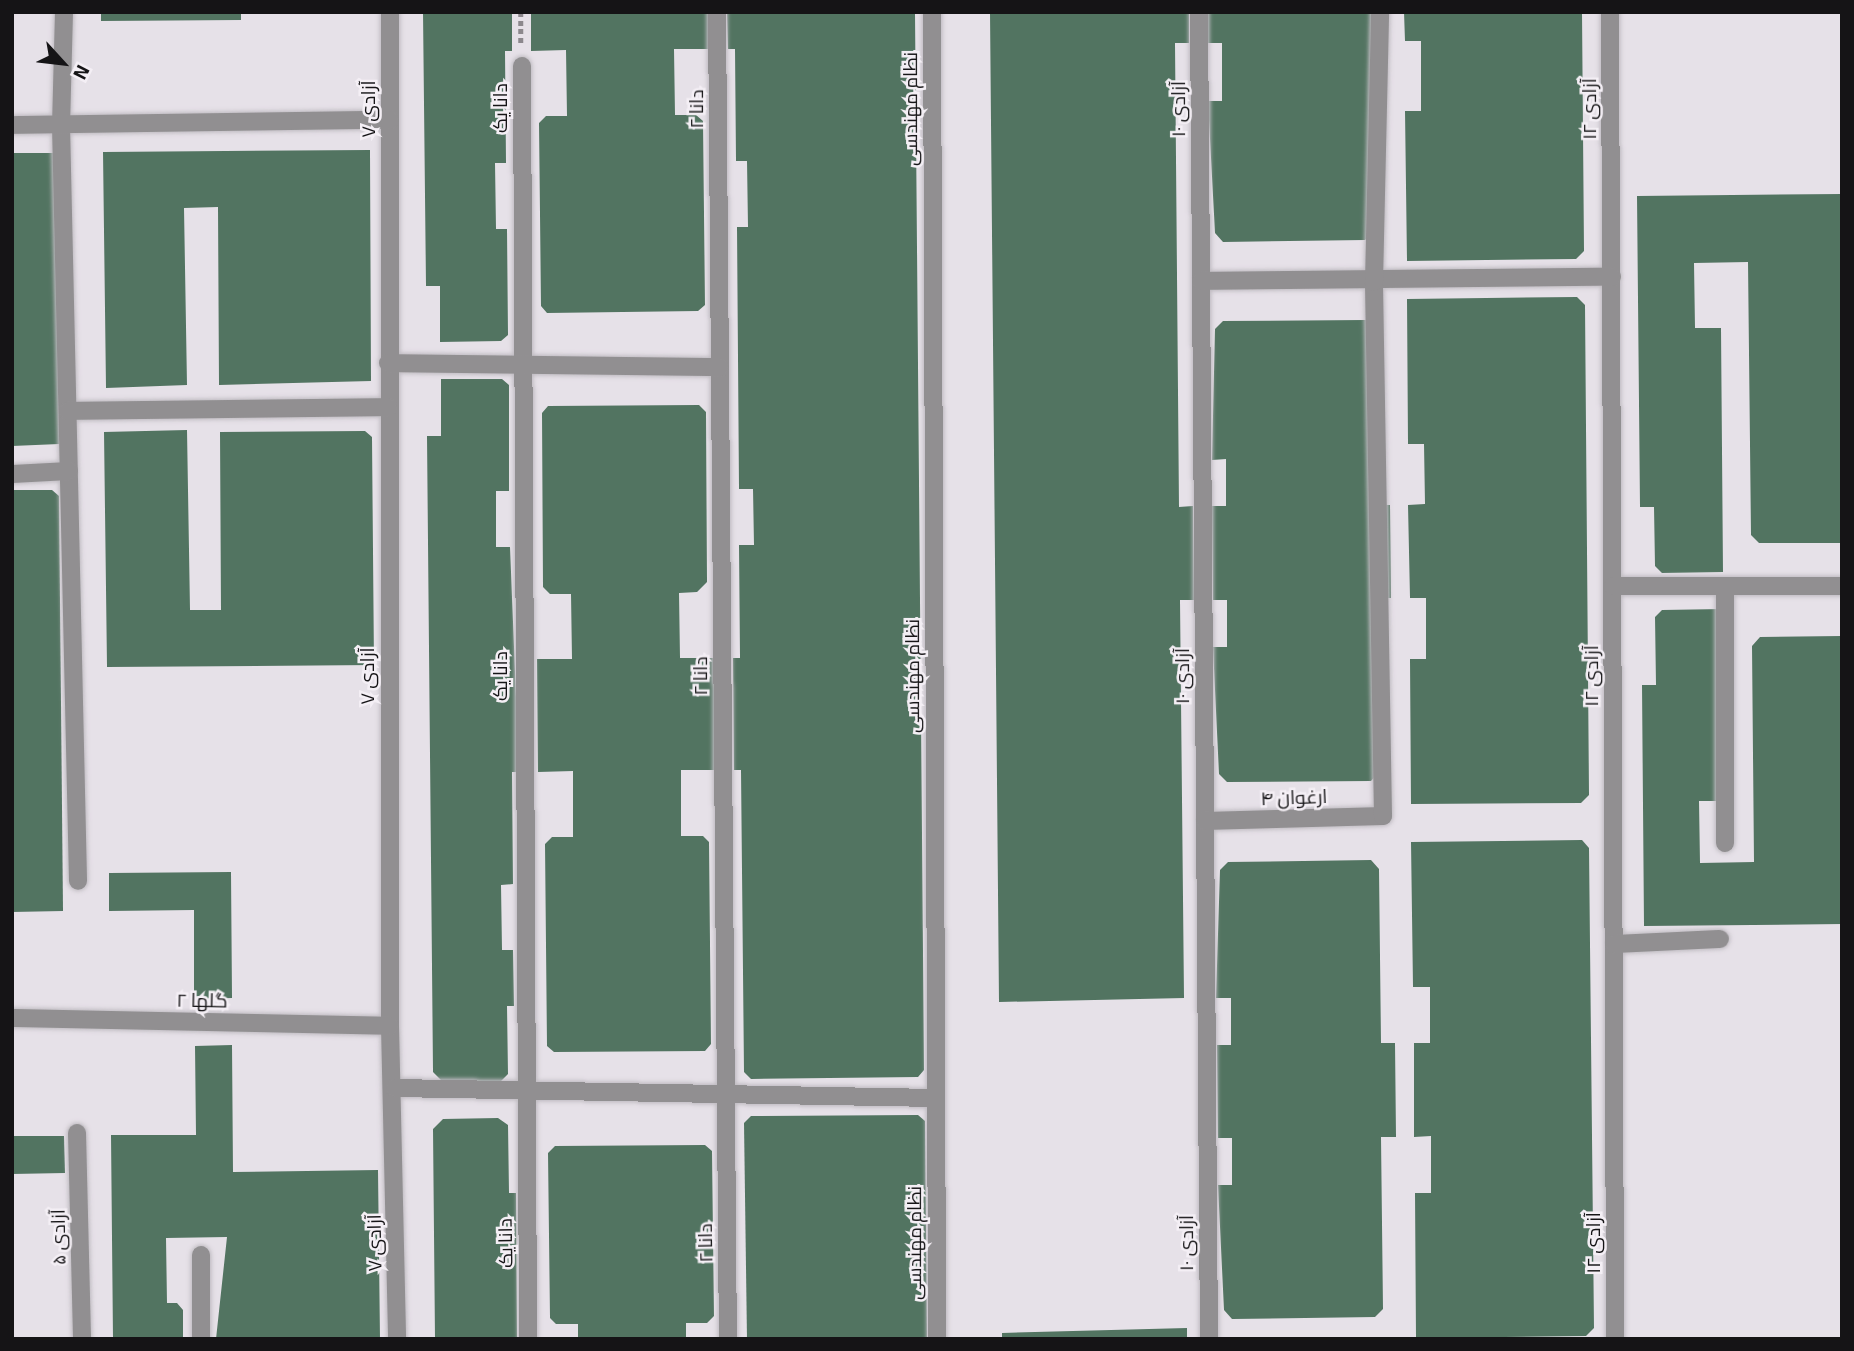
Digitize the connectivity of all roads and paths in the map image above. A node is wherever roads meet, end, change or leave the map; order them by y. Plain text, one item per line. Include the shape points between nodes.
1 (64, 12) edge
2 (390, 12) edge
3 (521, 12) edge
4 (717, 12) edge
5 (932, 12) edge
6 (1199, 12) edge
7 (1380, 12) edge
8 (1610, 12) edge
9 (522, 66) joint
10 (390, 120) junction
11 (12, 125) edge
12 (61, 125) junction
13 (1612, 277) junction
14 (1201, 281) junction
15 (1374, 282) junction
16 (388, 363) junction
17 (521, 366) junction
18 (720, 368) junction
19 (388, 407) junction
20 (68, 411) junction
21 (69, 471) junction
22 (12, 474) edge
23 (1613, 586) junction
24 (1725, 586) junction
25 (1842, 586) edge
26 (1205, 821) junction
27 (1725, 843) dead end
28 (78, 881) dead end
29 (1720, 939) dead end
30 (1614, 944) junction
31 (12, 1018) edge
32 (390, 1026) junction
33 (395, 1088) junction
34 (524, 1090) junction
35 (725, 1092) junction
36 (935, 1098) junction
37 (77, 1133) dead end
38 (201, 1255) dead end
39 (82, 1339) edge
40 (201, 1339) edge
41 (397, 1339) edge
42 (528, 1339) edge
43 (728, 1339) edge
44 (937, 1339) edge
45 (1209, 1339) edge
46 (1615, 1339) edge

1 - 12 street
2 - 10 street, آزادی ۷
3 - 9 path, دانا یک
4 - 18 street, دانا ۲
5 - 36 street, نظام مهندسی
6 - 14 street, آزادی ۱۰
7 - 15 street
8 - 13 street, آزادی ۱۲
9 - 17 street, دانا یک
10 - 12 street
10 - 16 street, آزادی ۷
11 - 12 street
12 - 20 street
13 - 15 street
13 - 23 street, آزادی ۱۲
14 - 15 street
14 - 26 street, آزادی ۱۰
15 - 26 street, ارغوان ۴ via 1383,816
16 - 17 street
16 - 19 street, آزادی ۷
17 - 18 street
17 - 34 street, دانا یک
18 - 35 street, دانا ۲
19 - 20 street
19 - 32 street, آزادی ۷
20 - 21 street
21 - 22 street
21 - 28 street
23 - 24 street
23 - 30 street, آزادی ۱۲
24 - 25 street
24 - 27 street
26 - 45 street, آزادی ۱۰
29 - 30 street
30 - 46 street, آزادی ۱۲
31 - 32 street, گلها ۲
32 - 33 street, آزادی ۷
33 - 34 street
33 - 41 street, آزادی ۷
34 - 35 street
34 - 42 street, دانا یک
35 - 36 street
35 - 43 street, دانا ۲
36 - 44 street, نظام مهندسی
37 - 39 street, آزادی ۵
38 - 40 street

